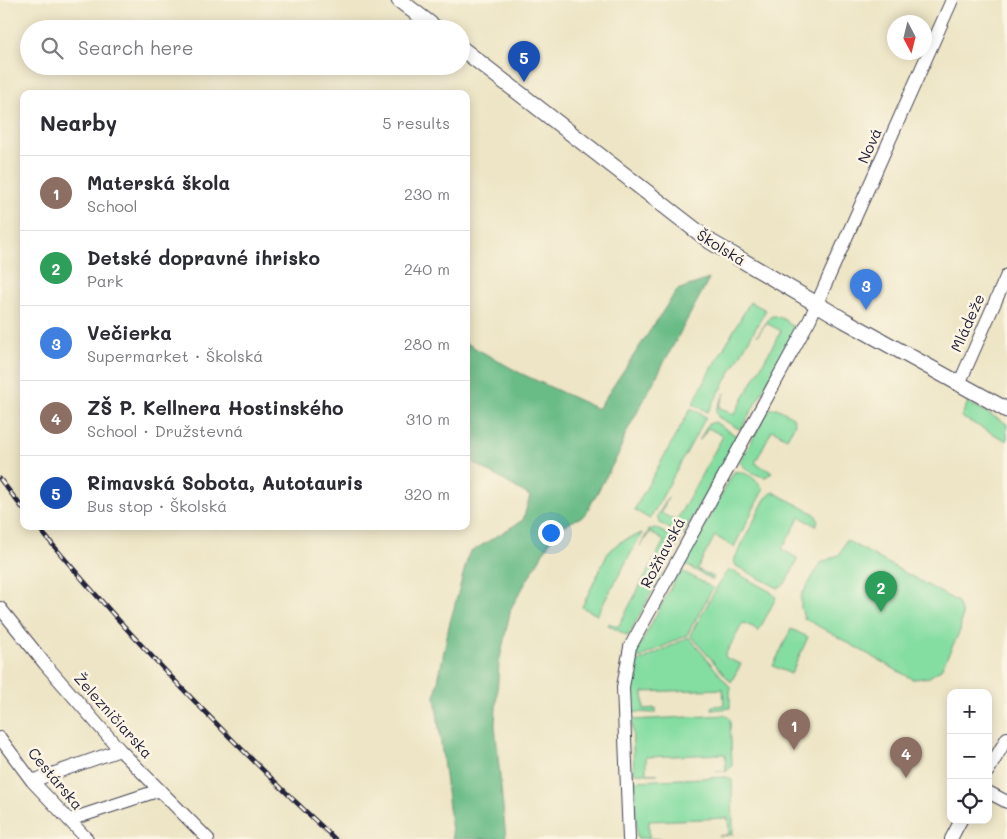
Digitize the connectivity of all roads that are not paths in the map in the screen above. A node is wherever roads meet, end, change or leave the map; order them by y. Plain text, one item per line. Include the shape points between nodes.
1 (400, 0) edge
2 (952, 0) edge
3 (426, 20) edge
4 (470, 55) edge
5 (1007, 275) edge
6 (816, 305) junction
7 (959, 384) junction
8 (1007, 410) edge
9 (0, 608) edge
10 (0, 738) edge
11 (1007, 738) edge
12 (120, 750) junction
13 (992, 764) edge
14 (32, 781) junction
15 (160, 790) junction
16 (992, 794) edge
17 (1007, 802) edge
18 (69, 820) junction
19 (959, 824) edge
20 (204, 838) edge
21 (87, 839) edge
22 (629, 839) edge
23 (950, 839) edge

1 - 3 main road
2 - 6 street, Nová
4 - 6 main road, Školská via 690,228
5 - 7 street, Mládeže
6 - 7 main road, Školská
6 - 22 street, Rožňavská via 630,647 623,687
7 - 8 main road, Školská
9 - 12 street, Železničiarska
10 - 14 street, Cestárska
11 - 13 street
12 - 14 street
12 - 15 street, Železničiarska
14 - 18 street, Cestárska
15 - 18 street
15 - 20 street, Železničiarska
16 - 17 street
18 - 21 street, Cestárska
19 - 23 street

